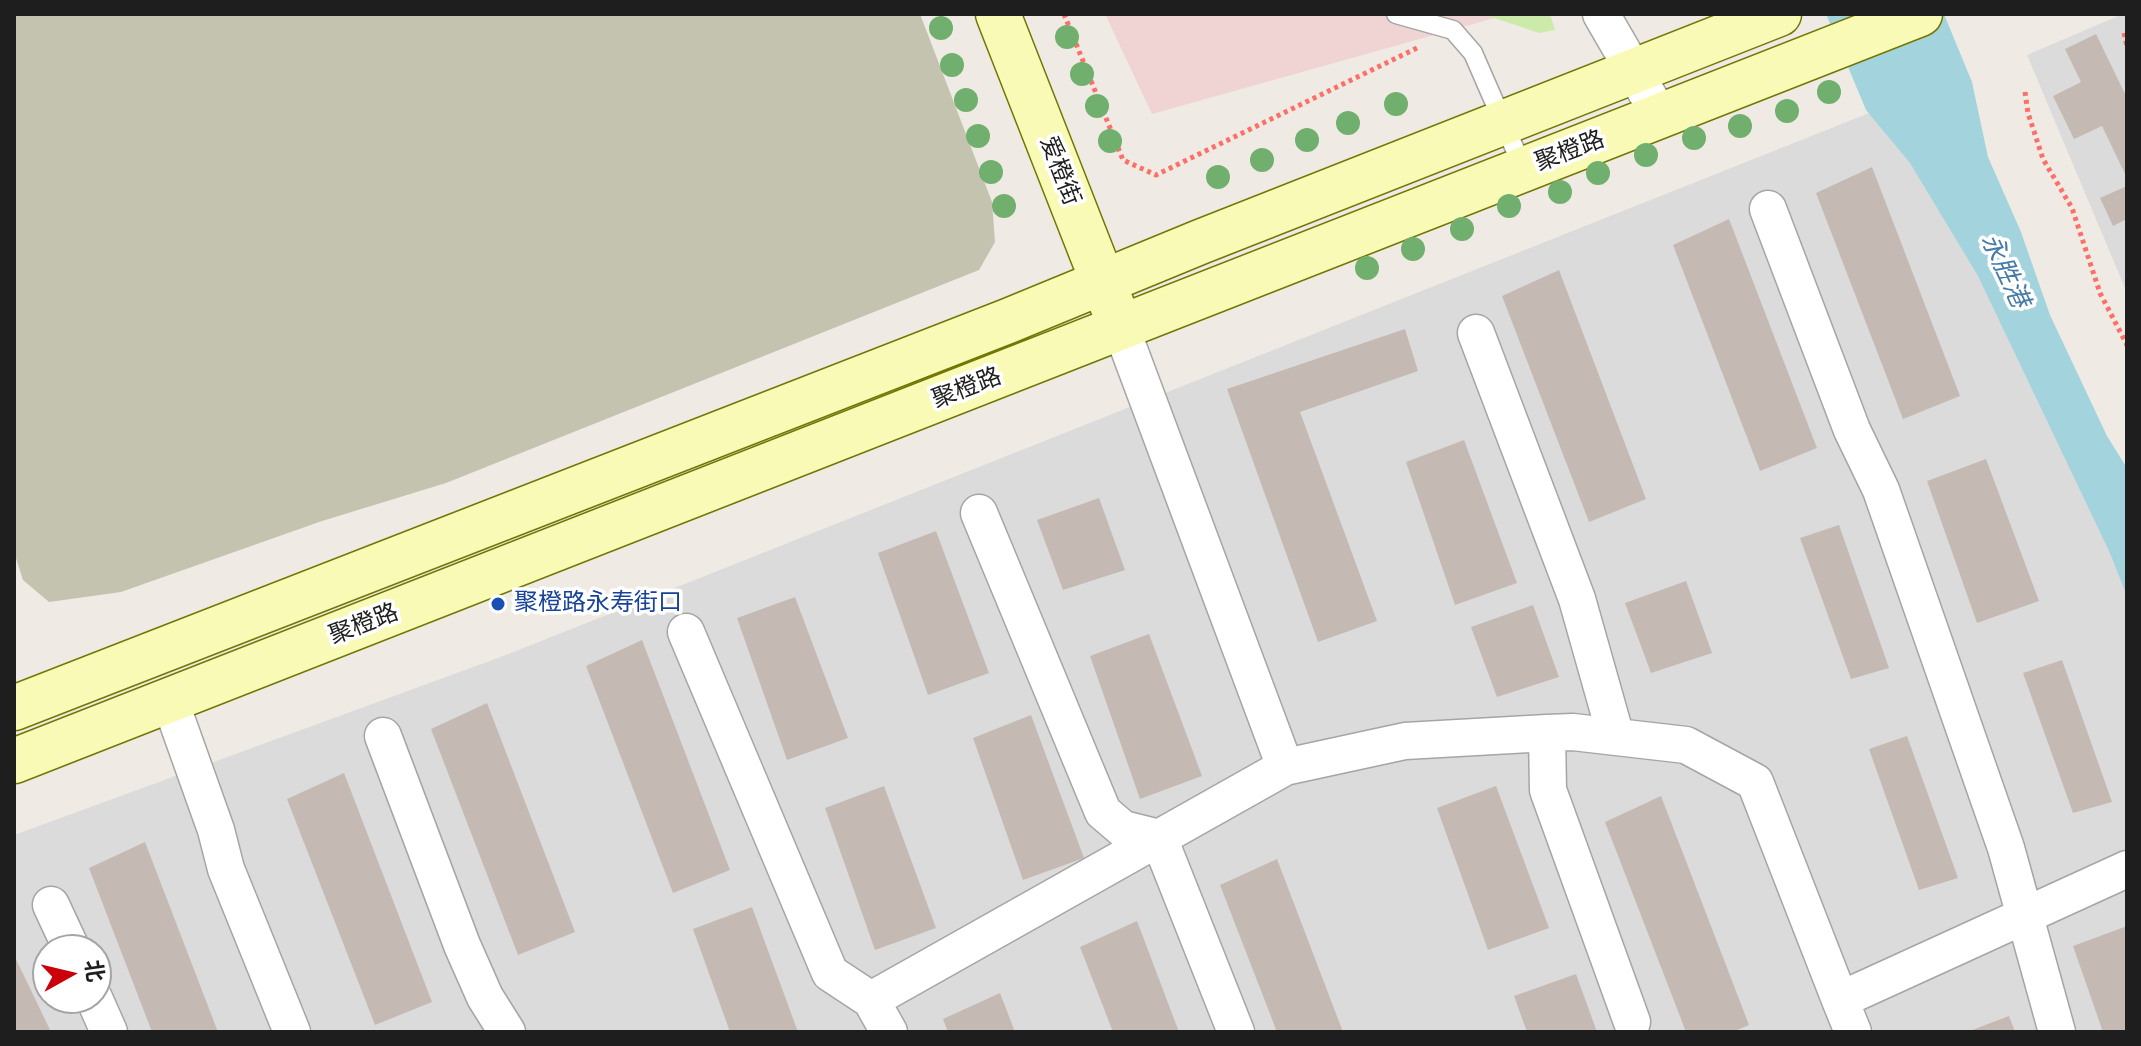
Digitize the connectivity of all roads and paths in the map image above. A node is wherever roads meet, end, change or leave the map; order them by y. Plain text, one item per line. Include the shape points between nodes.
1 (998, 14) edge
2 (1064, 14) edge
3 (1396, 14) edge
4 (1601, 14) edge
5 (1779, 14) edge
6 (1920, 14) edge
7 (1453, 30) junction
8 (2124, 33) dead end
9 (2127, 46) edge
10 (1634, 71) junction
11 (2025, 92) dead end
12 (1660, 116) junction
13 (1503, 123) junction
14 (1524, 170) junction
15 (1768, 209) dead end
16 (1102, 282) junction
17 (1121, 328) junction
18 (1476, 333) dead end
19 (2127, 345) edge
20 (979, 513) dead end
21 (686, 632) dead end
22 (170, 701) junction
23 (14, 708) edge
24 (1547, 733) junction
25 (383, 736) dead end
26 (1616, 737) junction
27 (16, 755) edge
28 (1285, 767) junction
29 (1159, 838) junction
30 (2127, 869) edge
31 (51, 905) dead end
32 (2023, 915) junction
33 (65, 934) edge
34 (871, 1000) junction
35 (1847, 1016) edge
36 (1632, 1022) dead end
37 (292, 1032) edge
38 (507, 1032) edge
39 (889, 1032) edge
40 (1236, 1032) edge
41 (2057, 1032) edge

1 - 16 street, 爱橙街
2 - 7 path via 1123,160 1156,175
3 - 7 lane
4 - 10 street
5 - 10 street, 聚橙路
6 - 12 street, 聚橙路
7 - 13 lane via 1473,53
8 - 9 path
10 - 12 street
10 - 13 street, 聚橙路
11 - 19 path via 2043,159 2072,208 2100,293
12 - 14 street, 聚橙路
13 - 14 lane
13 - 16 street, 聚橙路
14 - 17 street, 聚橙路
15 - 32 street via 1852,430 1881,490 2006,848
16 - 17 street, 爱橙街
16 - 23 street, 聚橙路
17 - 22 street, 聚橙路
17 - 28 street
18 - 26 street via 1577,599
20 - 29 street via 1103,812 1123,829
21 - 34 street via 830,973
22 - 27 street, 聚橙路
22 - 37 street via 226,869
24 - 26 street
24 - 28 street via 1405,741
24 - 36 street via 1548,790
25 - 38 street via 462,945
26 - 35 street via 1686,745 1755,782
28 - 29 street
29 - 34 street
29 - 40 street
30 - 32 street
31 - 33 street
32 - 35 street
32 - 41 street
34 - 39 street

